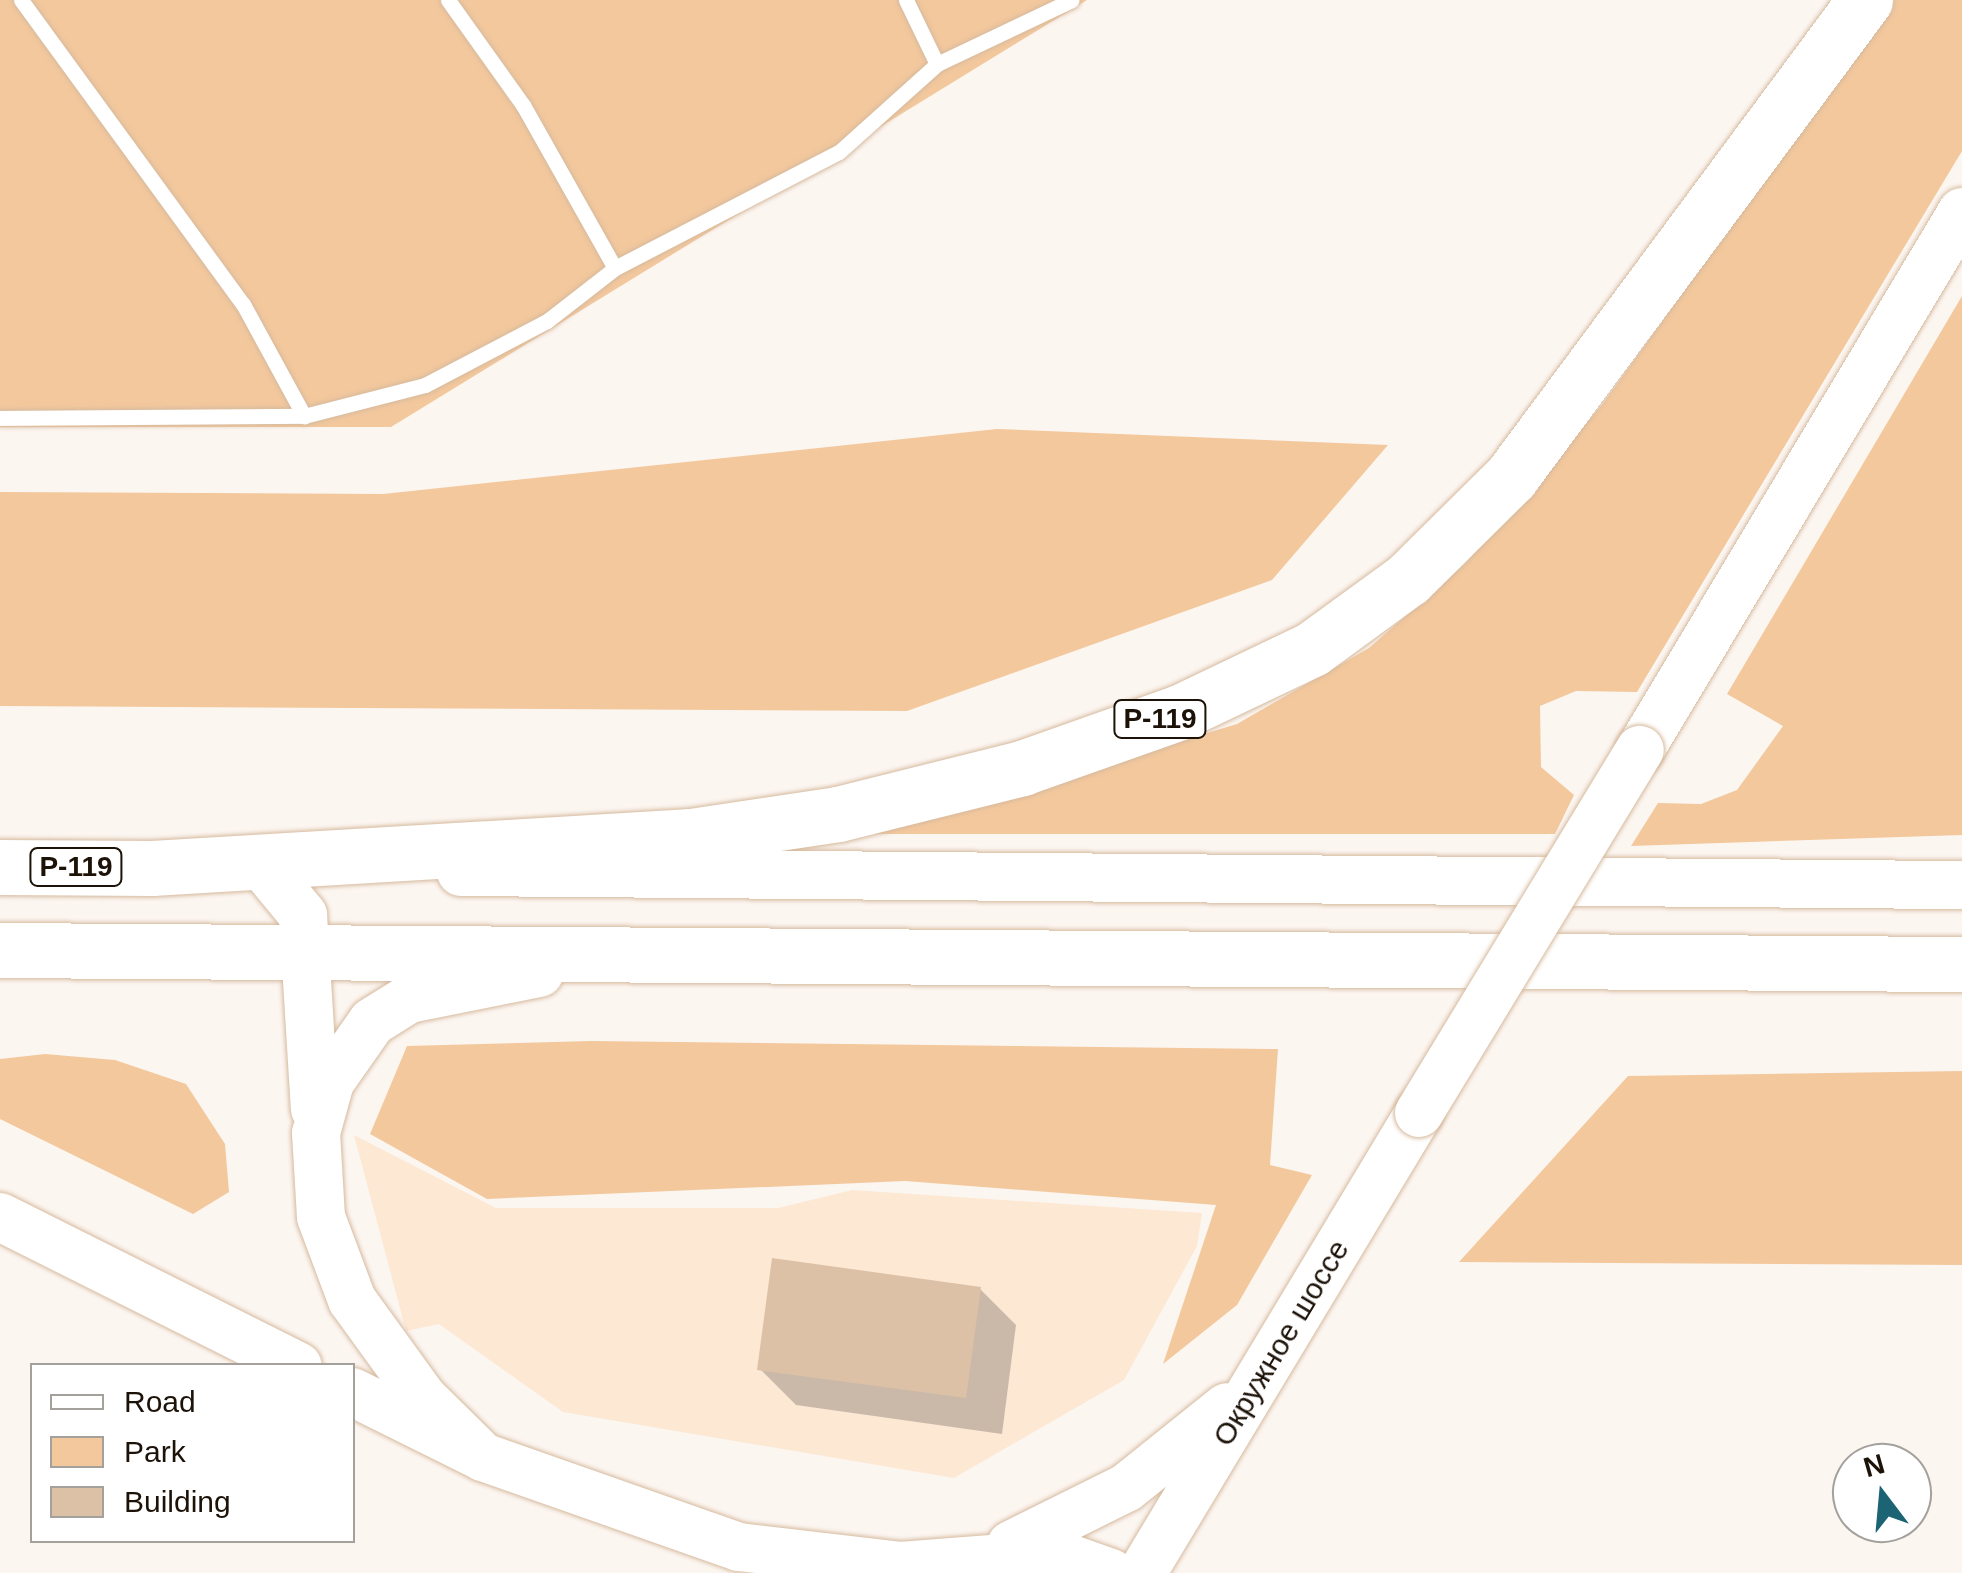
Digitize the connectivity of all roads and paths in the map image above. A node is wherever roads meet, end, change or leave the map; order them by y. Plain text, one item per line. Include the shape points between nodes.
1 (21, 0) edge
2 (448, 0) edge
3 (906, 0) edge
4 (1072, 0) edge
5 (1865, 0) edge
6 (937, 64) junction
7 (1962, 212) edge
8 (614, 268) junction
9 (304, 416) junction
10 (0, 418) edge
11 (0, 867) edge
12 (152, 868) junction
13 (264, 870) junction
14 (1962, 885) edge
15 (0, 950) edge
16 (308, 953) junction
17 (658, 957) junction
18 (1962, 964) edge
19 (316, 1133) junction
20 (0, 1217) edge
21 (292, 1363) edge
22 (1265, 1370) junction
23 (355, 1394) edge
24 (482, 1457) junction
25 (936, 1562) junction
26 (994, 1573) edge
27 (1112, 1573) edge
28 (1142, 1573) edge

1 - 9 lane via 242,304
2 - 8 lane via 523,105
3 - 6 lane
4 - 6 lane
5 - 12 highway, Р-119 via 1511,477 1408,579 1312,649 1180,712 1022,768 838,814 691,836
6 - 8 lane via 839,152
7 - 22 main road, Окружное шоссе, bridge
8 - 9 lane via 547,321 426,386
9 - 10 lane
11 - 12 highway, Р-119
12 - 13 main road
13 - 14 main road
13 - 16 main road via 295,896
15 - 16 highway
16 - 17 highway
16 - 19 main road
17 - 18 highway
17 - 19 main road via 409,999 353,1042
19 - 24 main road via 322,1217 352,1300 412,1384
20 - 21 main road
22 - 25 main road via 1185,1445 1098,1506 1016,1544
22 - 28 main road, Окружное шоссе
23 - 24 main road
24 - 25 main road via 739,1547 852,1564
25 - 26 main road
25 - 27 main road via 1057,1554

